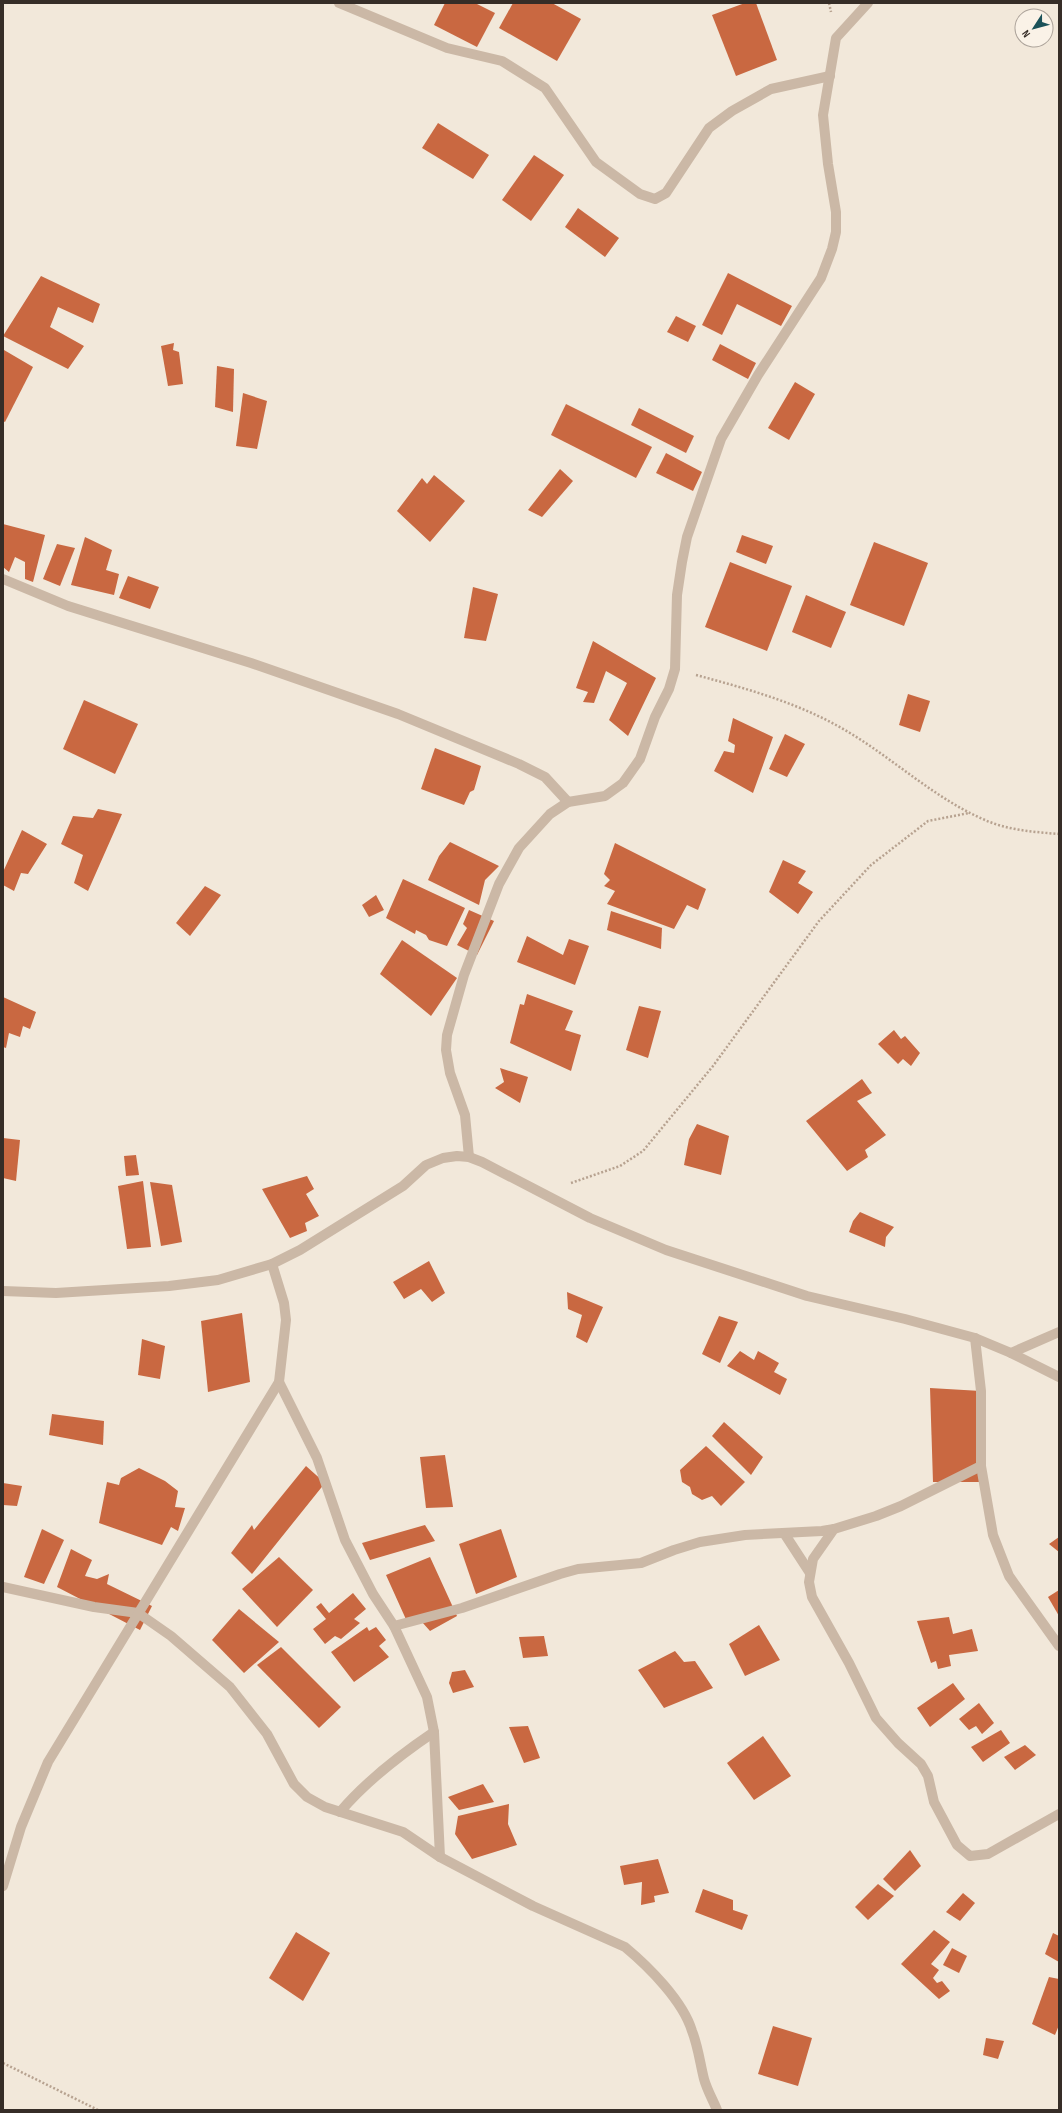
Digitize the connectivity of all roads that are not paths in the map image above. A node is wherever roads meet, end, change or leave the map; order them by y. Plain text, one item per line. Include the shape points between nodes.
1 (339, 3) edge
2 (868, 3) edge
3 (830, 76) junction
4 (3, 579) edge
5 (568, 802) junction
6 (469, 1157) junction
7 (272, 1264) junction
8 (3, 1290) edge
9 (1059, 1332) edge
10 (975, 1338) junction
11 (1011, 1353) junction
12 (1059, 1377) edge
13 (279, 1382) junction
14 (981, 1466) junction
15 (834, 1529) junction
16 (784, 1533) junction
17 (810, 1573) junction
18 (3, 1587) edge
19 (138, 1613) junction
20 (394, 1626) junction
21 (1059, 1646) edge
22 (434, 1732) junction
23 (340, 1812) junction
24 (1059, 1814) edge
25 (440, 1857) junction
26 (3, 1886) edge
27 (718, 2110) edge

1 - 3 street via 447,48 502,61 545,88 596,162 640,194 655,199 666,193 709,128 732,111 771,90
2 - 3 street via 836,38
3 - 5 street via 823,115 836,212 836,232 832,249 821,278 720,439 687,537 682,562 677,595 675,669 640,759 623,783 605,796
4 - 5 street via 68,606 251,663 398,714 545,777
5 - 6 street via 550,814 524,842 499,884 464,975 447,1034 447,1061 466,1115
6 - 7 street via 443,1158 426,1165 403,1186 306,1247
6 - 10 street via 609,1226 707,1265 807,1296
7 - 8 street via 218,1280 169,1286 56,1293
7 - 13 street via 284,1303 286,1320
9 - 11 street
10 - 11 street
10 - 14 street via 980,1391
11 - 12 street
13 - 19 street
13 - 20 street via 318,1458 345,1540 373,1594
14 - 15 street via 901,1506
14 - 21 street via 992,1535 1003,1563 1009,1576
15 - 16 street
15 - 17 street via 813,1559
16 - 17 street
16 - 20 street via 745,1535 700,1542 641,1563 578,1569 462,1608
17 - 24 street via 812,1596 876,1718 921,1764 928,1776 934,1802 957,1845 970,1856 988,1854
18 - 19 street via 94,1607
19 - 23 street via 171,1636 230,1688 267,1734 294,1784 306,1797
19 - 26 street via 48,1762 21,1827
20 - 22 street via 427,1697
22 - 23 street via 372,1779
22 - 25 street
23 - 25 street via 403,1832
25 - 27 street via 533,1906 613,1941 636,1956 674,1998 686,2017 705,2080

